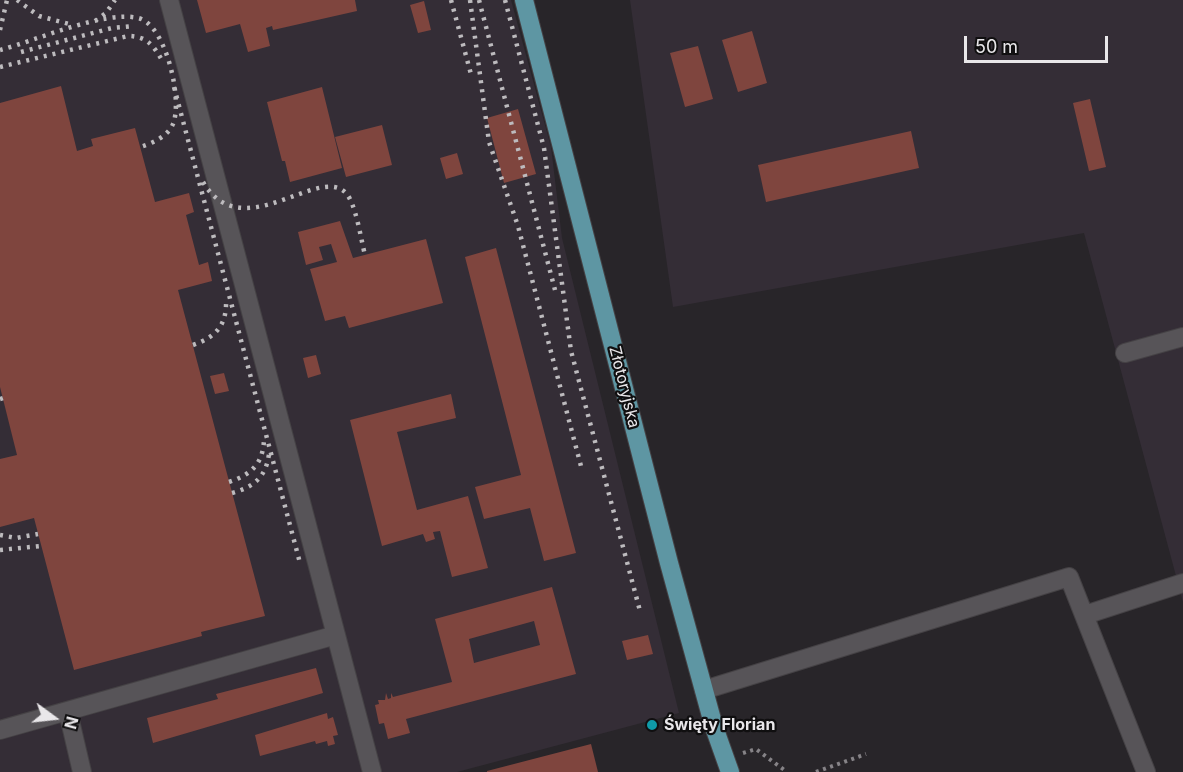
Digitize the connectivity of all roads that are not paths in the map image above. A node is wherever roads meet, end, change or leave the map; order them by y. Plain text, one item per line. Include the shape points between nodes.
1 (169, 0) edge
2 (524, 0) edge
3 (1183, 337) edge
4 (1125, 353) dead end
5 (1183, 583) edge
6 (1084, 615) junction
7 (336, 635) junction
8 (704, 690) junction
9 (68, 712) junction
10 (0, 730) edge
11 (82, 772) edge
12 (372, 772) edge
13 (730, 772) edge
14 (1146, 772) edge

1 - 7 lane
2 - 8 main road, Złotoryjska
3 - 4 lane
5 - 6 lane
6 - 8 lane via 1070,577
6 - 14 lane
7 - 9 lane
7 - 12 lane
8 - 13 main road, Złotoryjska
9 - 10 lane
9 - 11 lane

